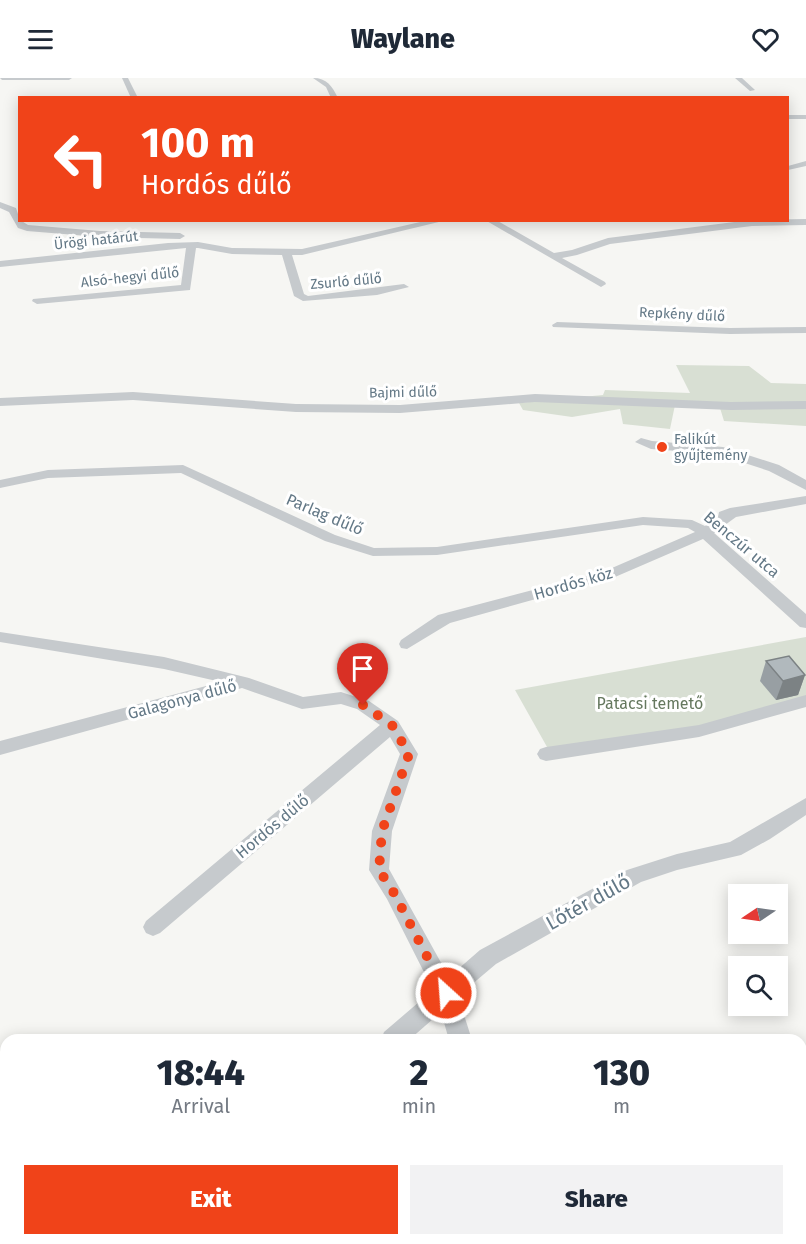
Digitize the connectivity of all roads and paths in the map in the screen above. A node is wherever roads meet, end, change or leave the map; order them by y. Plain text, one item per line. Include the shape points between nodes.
1 (2, 78) edge
2 (69, 78) edge
3 (125, 78) edge
4 (316, 78) edge
5 (738, 78) edge
6 (752, 90) dead end
7 (134, 96) edge
8 (334, 96) edge
9 (789, 117) edge
10 (806, 117) edge
11 (806, 163) edge
12 (789, 168) edge
13 (0, 205) edge
14 (18, 219) edge
15 (19, 222) edge
16 (434, 222) edge
17 (493, 222) edge
18 (806, 222) edge
19 (160, 223) dead end
20 (56, 225) edge
21 (171, 235) junction
22 (195, 245) junction
23 (287, 252) junction
24 (554, 256) junction
25 (0, 264) edge
26 (602, 284) dead end
27 (404, 287) dead end
28 (37, 301) dead end
29 (557, 325) dead end
30 (806, 330) edge
31 (0, 402) edge
32 (806, 405) edge
33 (641, 442) dead end
34 (0, 484) edge
35 (806, 486) edge
36 (806, 500) edge
37 (692, 526) junction
38 (806, 623) edge
39 (0, 637) edge
40 (407, 644) dead end
41 (243, 682) junction
42 (806, 701) edge
43 (392, 725) junction
44 (0, 748) edge
45 (546, 754) dead end
46 (806, 805) edge
47 (153, 927) dead end
48 (446, 993) junction
49 (399, 1034) edge
50 (459, 1034) edge

1 - 2 street
3 - 7 street
4 - 8 street
5 - 6 street
9 - 10 street
11 - 12 street
13 - 14 street via 14,210
15 - 20 street via 21,226
16 - 23 street, Ürögi határút via 320,250
17 - 24 street
18 - 24 street via 752,223 608,241
19 - 21 street
20 - 21 street via 100,234
21 - 22 street via 195,240
22 - 23 street, Ürögi határút via 232,251
22 - 25 street, Ürögi határút
22 - 28 street, Alsó-hegyi dűlő via 186,288
23 - 27 street, Zsurló dűlő via 299,296 307,299
24 - 26 street
29 - 30 street, Repkény dűlő
31 - 32 street, Bajmi dűlő via 132,396 296,408 400,409 535,398
33 - 35 street via 718,450 774,468
34 - 37 street, Parlag dűlő via 48,474 183,469 330,538 373,552 437,551 643,521
36 - 37 street, Hordós köz via 735,511
37 - 38 street, Benczúr utca
37 - 40 street, Hordós köz via 610,574 444,619
39 - 41 street via 164,663
41 - 43 street, Galagonya dűlő via 302,703 341,698 363,705
41 - 44 street, Galagonya dűlő
42 - 45 street via 699,730
43 - 47 street, Hordós dűlő
43 - 48 street via 409,754 382,831 379,870
46 - 48 street, Lőtér dűlő via 734,849 634,876 488,957
48 - 49 street, Lőtér dűlő
48 - 50 street

